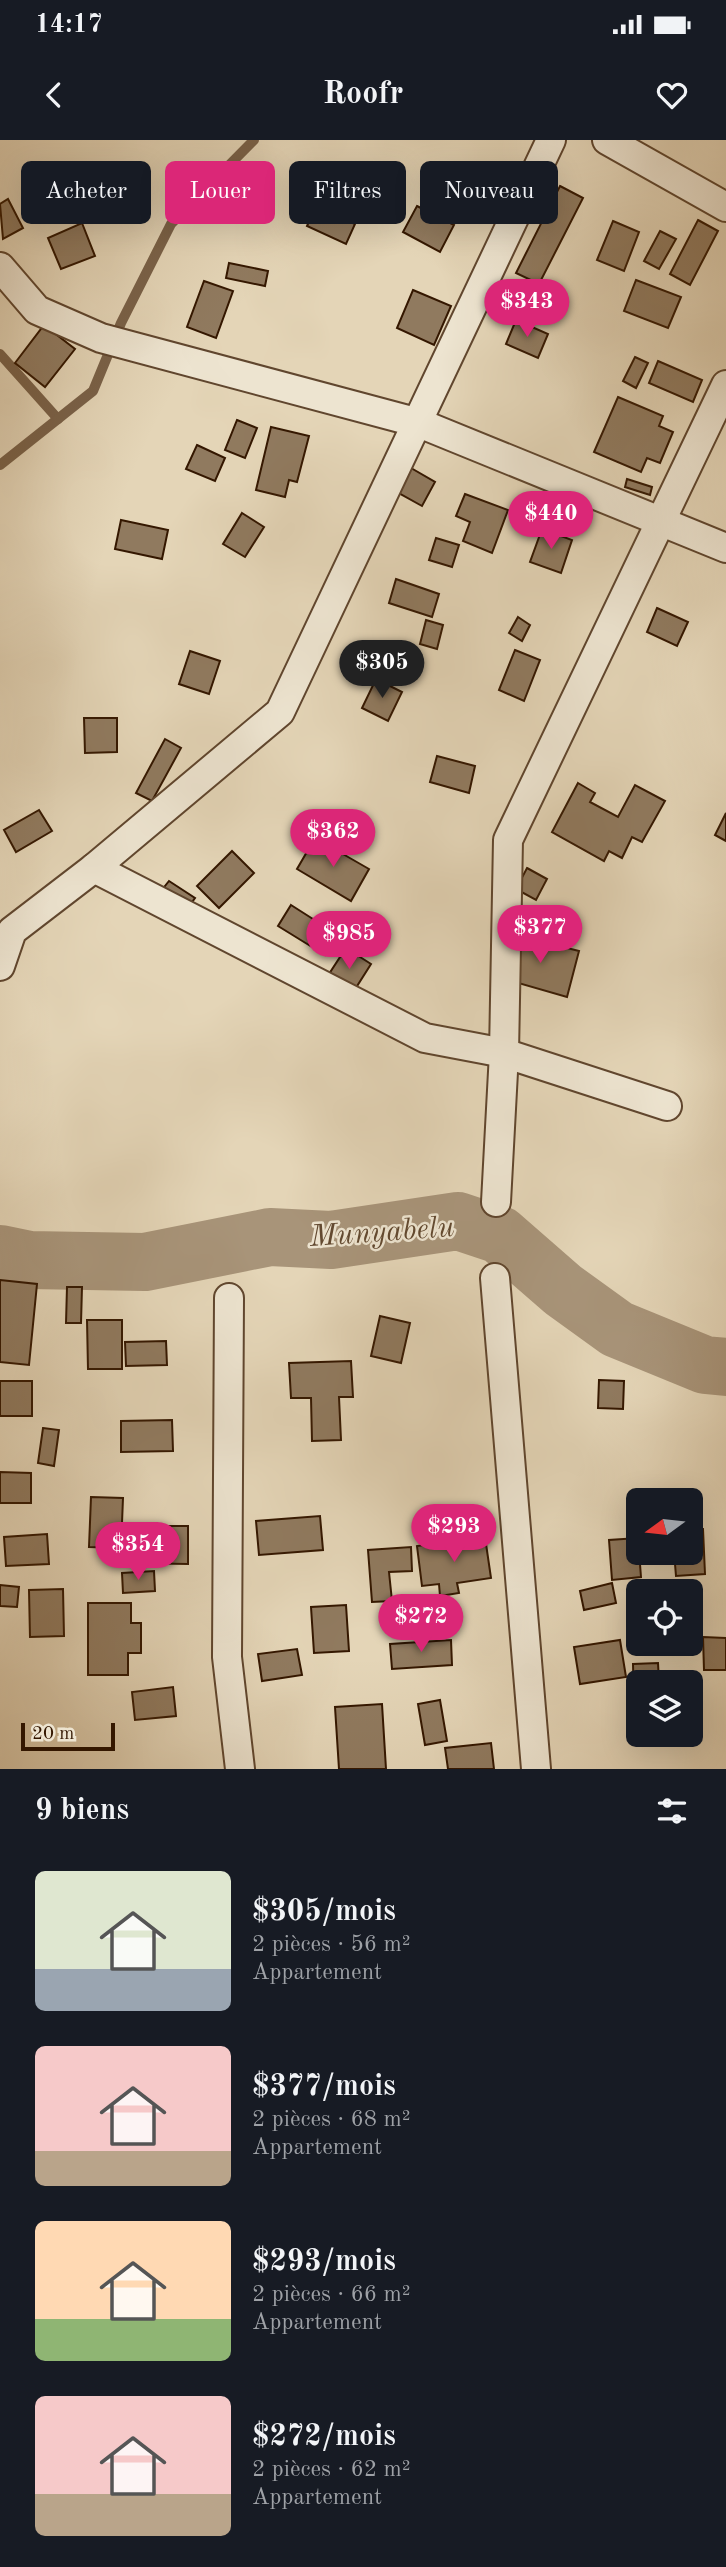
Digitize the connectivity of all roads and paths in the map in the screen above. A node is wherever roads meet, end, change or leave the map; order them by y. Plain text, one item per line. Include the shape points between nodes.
1 (551, 140) edge
2 (607, 140) edge
3 (726, 207) edge
4 (0, 267) edge
5 (726, 385) edge
6 (419, 423) junction
7 (659, 519) junction
8 (726, 548) edge
9 (94, 868) junction
10 (0, 966) edge
11 (504, 1054) junction
12 (667, 1106) dead end
13 (496, 1202) dead end
14 (495, 1278) dead end
15 (229, 1298) dead end
16 (240, 1769) edge
17 (536, 1769) edge

1 - 6 street
2 - 3 street
4 - 6 street via 37,310 114,342
5 - 7 street
6 - 7 street
6 - 9 street via 280,712
7 - 8 street
7 - 11 street via 508,840
9 - 10 street via 12,931
9 - 11 street via 425,1038
11 - 12 street
11 - 13 street
14 - 17 street
15 - 16 street via 227,1657

